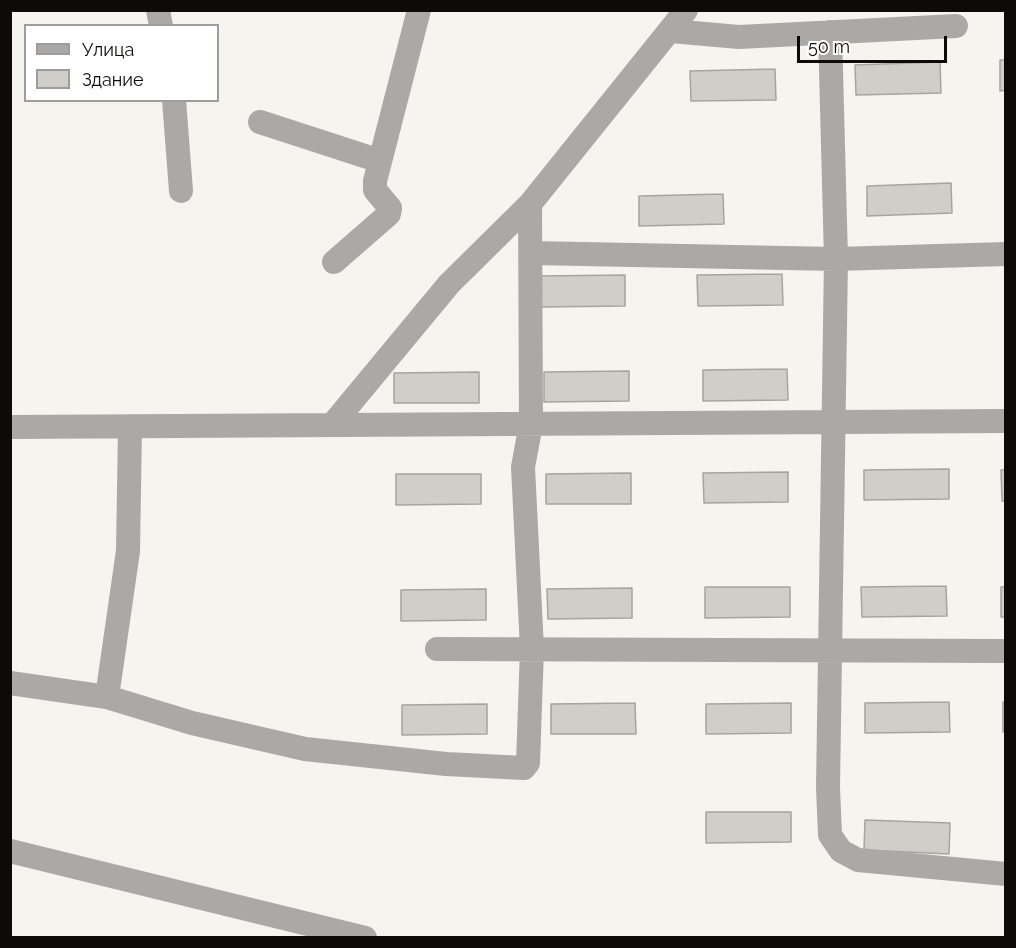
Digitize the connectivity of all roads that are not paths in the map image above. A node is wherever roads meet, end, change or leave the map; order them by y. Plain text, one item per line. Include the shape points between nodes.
1 (418, 10) edge
2 (686, 10) edge
3 (956, 26) dead end
4 (670, 31) junction
5 (830, 32) junction
6 (174, 102) edge
7 (260, 122) dead end
8 (380, 161) junction
9 (181, 190) dead end
10 (530, 204) junction
11 (531, 253) junction
12 (1005, 254) edge
13 (836, 259) junction
14 (334, 262) dead end
15 (835, 421) junction
16 (1005, 421) edge
17 (333, 424) junction
18 (531, 424) junction
19 (10, 427) edge
20 (130, 428) junction
21 (437, 649) dead end
22 (532, 649) junction
23 (831, 651) junction
24 (1005, 651) edge
25 (10, 683) edge
26 (107, 697) junction
27 (10, 851) edge
28 (1005, 874) edge
29 (331, 933) edge
30 (365, 938) edge

1 - 8 street
2 - 4 street
3 - 5 street
4 - 5 street via 739,37
4 - 10 street
5 - 13 street
6 - 9 street
7 - 8 street
8 - 14 street via 375,190 390,208 389,214
10 - 11 street
10 - 17 street via 448,284
11 - 13 street
11 - 18 street
12 - 13 street
13 - 15 street
15 - 16 street
15 - 18 street
15 - 23 street
17 - 18 street
17 - 20 street
18 - 22 street via 523,467
19 - 20 street
20 - 26 street via 128,551
21 - 22 street
22 - 23 street
22 - 26 street via 528,763 517,770 305,749 192,723
23 - 24 street
23 - 28 street via 830,835 841,851 858,860
25 - 26 street
27 - 29 street
29 - 30 street

